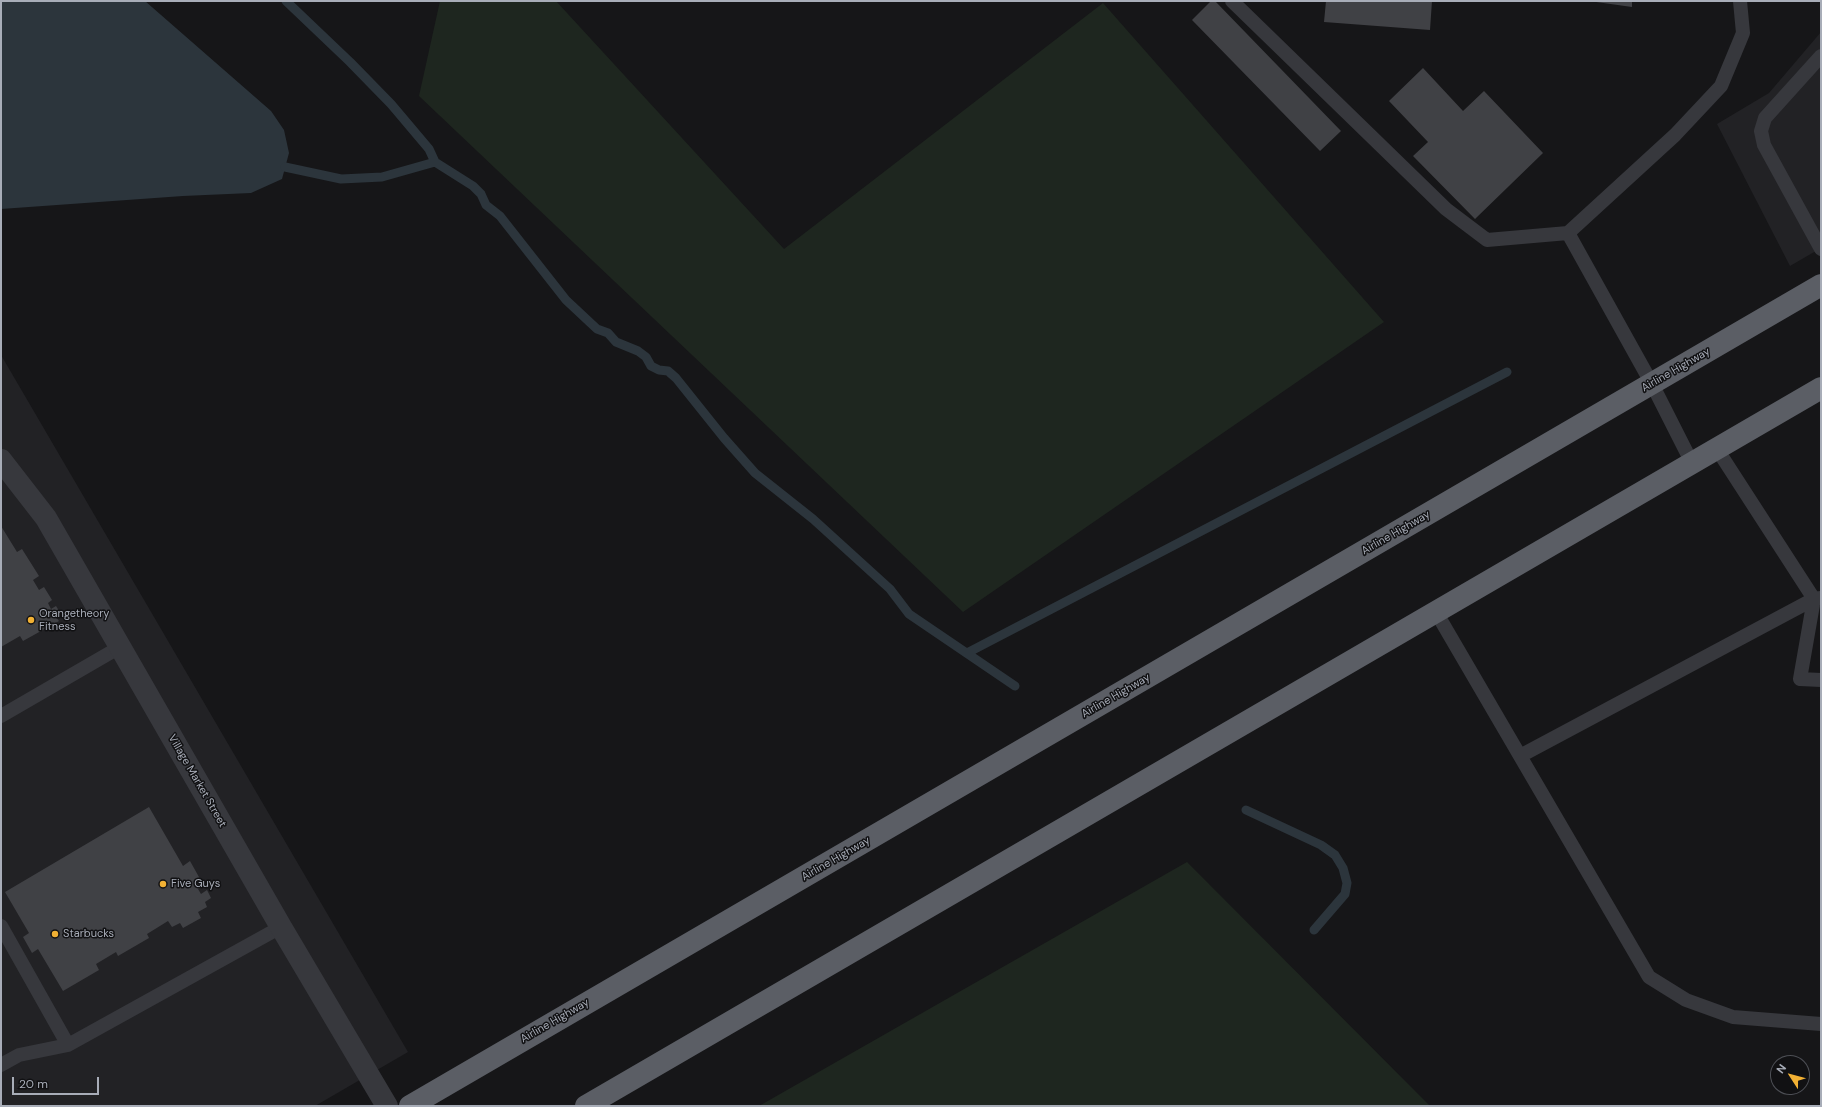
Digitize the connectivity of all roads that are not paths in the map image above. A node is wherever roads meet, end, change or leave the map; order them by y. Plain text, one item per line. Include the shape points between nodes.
1 (1232, 1) edge
2 (1740, 1) edge
3 (1821, 56) edge
4 (1568, 232) junction
5 (1821, 249) edge
6 (1821, 285) edge
7 (1652, 384) junction
8 (1821, 388) edge
9 (1717, 449) junction
10 (1, 460) edge
11 (1692, 464) junction
12 (1818, 598) edge
13 (1436, 612) junction
14 (120, 647) junction
15 (1821, 680) edge
16 (1, 716) edge
17 (1520, 756) junction
18 (1, 926) edge
19 (281, 928) junction
20 (1821, 1024) edge
21 (68, 1045) junction
22 (1, 1065) edge
23 (386, 1106) edge
24 (410, 1106) edge
25 (586, 1106) edge

1 - 4 lane via 1446,209 1487,240
2 - 4 lane via 1743,32 1721,86 1675,135
3 - 5 lane via 1765,118 1761,132 1764,145
4 - 7 lane
6 - 7 highway, Airline Highway
7 - 11 lane
7 - 24 highway, Airline Highway
8 - 9 highway
9 - 11 highway
9 - 12 lane
10 - 14 street, Village Market Street via 46,518
11 - 13 highway
12 - 15 lane via 1800,679
12 - 17 lane
13 - 17 lane
13 - 25 highway
14 - 16 lane
14 - 19 street, Village Market Street
17 - 20 lane via 1650,977 1686,1000 1733,1017
18 - 21 lane
19 - 21 lane
19 - 23 street, Village Market Street
21 - 22 lane via 18,1055

